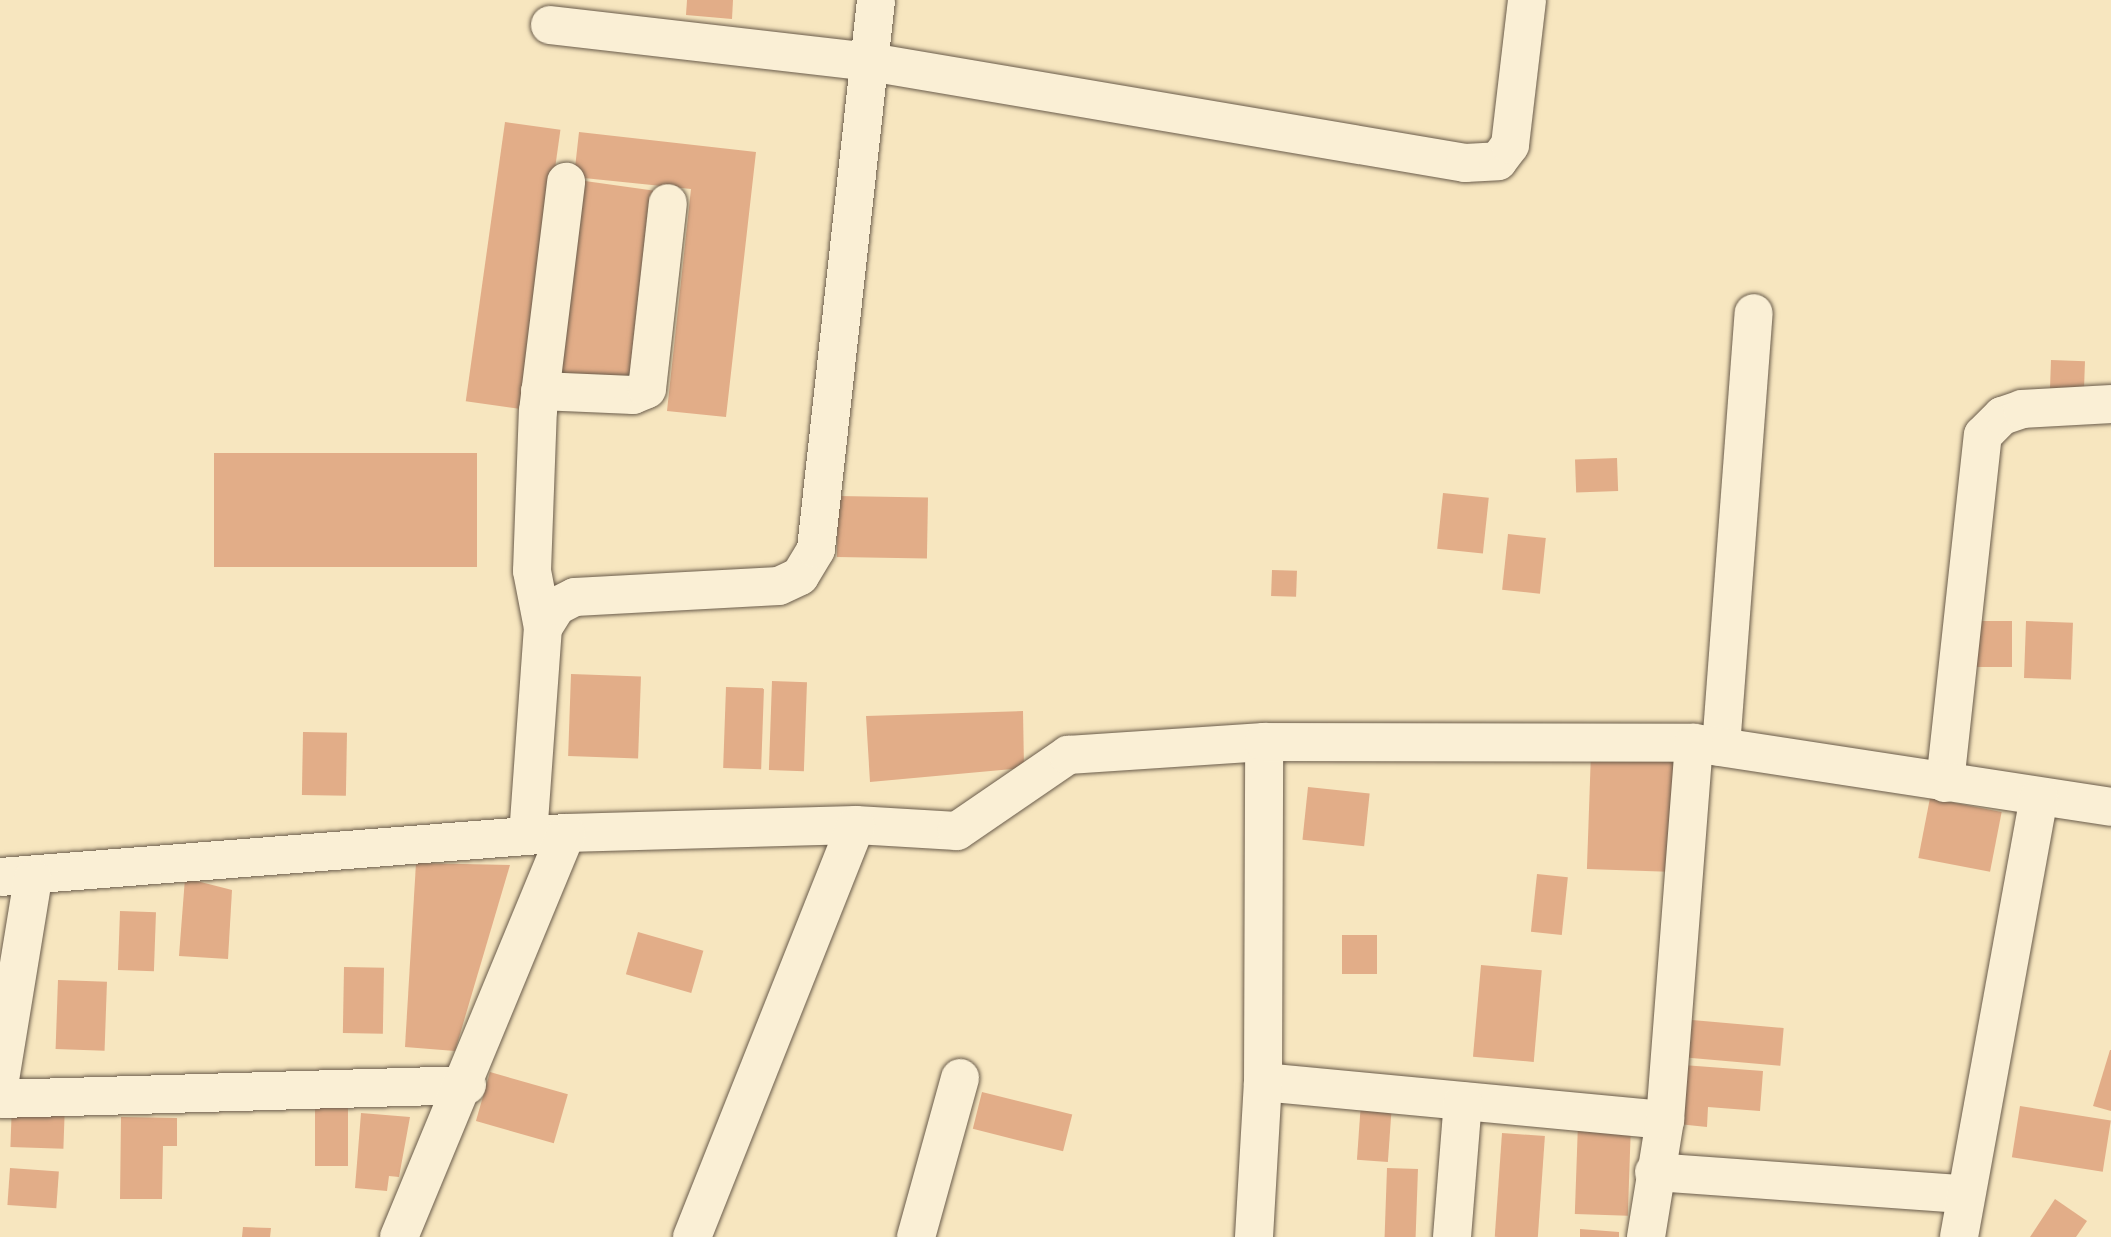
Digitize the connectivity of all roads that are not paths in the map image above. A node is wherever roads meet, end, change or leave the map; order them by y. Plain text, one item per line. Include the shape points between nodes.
1 (876, 0) edge
2 (1528, 0) edge
3 (550, 25) dead end
4 (870, 62) junction
5 (566, 182) dead end
6 (668, 203) dead end
7 (1754, 313) dead end
8 (540, 391) junction
9 (2111, 404) edge
10 (543, 628) junction
11 (1264, 742) junction
12 (1708, 745) junction
13 (1945, 783) junction
14 (2039, 797) junction
15 (2111, 807) edge
16 (856, 825) junction
17 (547, 834) junction
18 (17, 878) edge
19 (960, 1078) dead end
20 (0, 1080) edge
21 (1263, 1082) junction
22 (467, 1085) junction
23 (0, 1099) edge
24 (1463, 1101) junction
25 (1665, 1120) junction
26 (1654, 1172) junction
27 (1964, 1194) junction
28 (399, 1237) edge
29 (692, 1237) edge
30 (916, 1237) edge
31 (1254, 1237) edge
32 (1452, 1237) edge
33 (1646, 1237) edge
34 (1960, 1237) edge

1 - 4 street
2 - 4 street via 1510,145 1498,161 1465,163
3 - 4 street
4 - 10 street via 816,550 800,576 779,586 575,597 557,606
5 - 8 street
6 - 8 street via 647,389 633,395
7 - 12 street
8 - 10 street via 532,571
9 - 13 street via 2022,409 2002,416 1983,435
10 - 17 street
11 - 12 street
11 - 16 street via 1068,756 957,831
11 - 21 street
12 - 13 street
12 - 25 street
13 - 14 street
14 - 15 street
14 - 27 street
16 - 17 street
16 - 29 street
17 - 18 street
17 - 22 street
18 - 20 street
19 - 30 street
21 - 24 street
21 - 31 street
22 - 23 street
22 - 28 street
24 - 25 street
24 - 32 street
25 - 26 street
26 - 27 street
26 - 33 street
27 - 34 street

